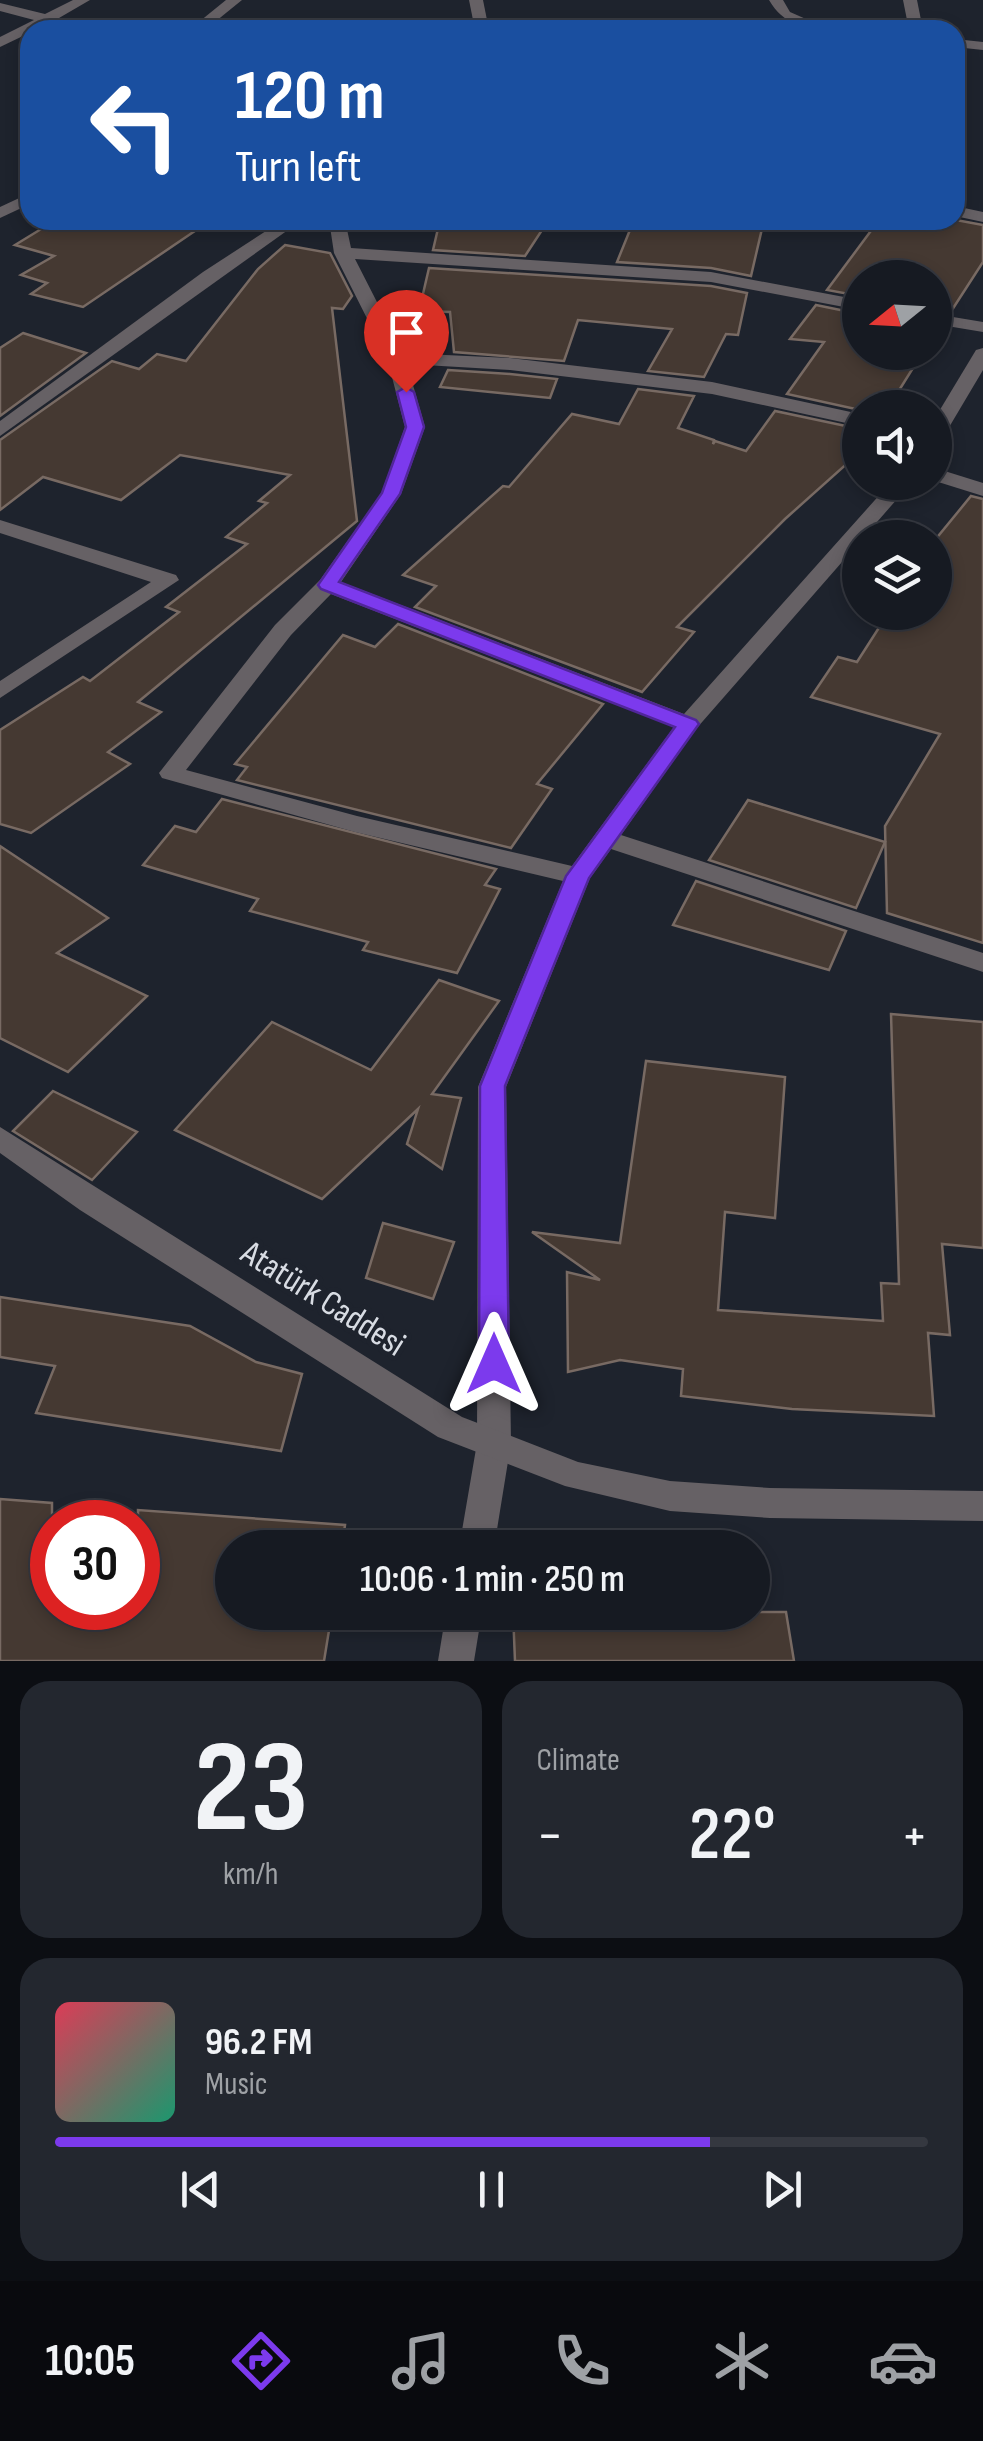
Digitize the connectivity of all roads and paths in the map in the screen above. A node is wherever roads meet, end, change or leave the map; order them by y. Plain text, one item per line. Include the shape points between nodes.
1 (31, 0) edge
2 (84, 0) edge
3 (235, 0) edge
4 (776, 0) edge
5 (4, 11) edge
6 (44, 19) junction
7 (48, 20) edge
8 (209, 20) edge
9 (798, 20) edge
10 (279, 230) edge
11 (339, 230) edge
12 (342, 253) junction
13 (842, 302) edge
14 (952, 322) edge
15 (983, 328) edge
16 (983, 354) edge
17 (396, 358) junction
18 (952, 406) edge
19 (842, 416) edge
20 (0, 430) edge
21 (952, 480) edge
22 (983, 490) edge
23 (886, 500) edge
24 (0, 526) edge
25 (328, 585) junction
26 (0, 691) edge
27 (688, 724) junction
28 (604, 838) junction
29 (578, 876) junction
30 (983, 963) edge
31 (0, 1138) edge
32 (494, 1443) junction
33 (983, 1506) edge
34 (479, 1530) edge
35 (461, 1630) edge
36 (456, 1661) edge

1 - 5 street
2 - 6 street
3 - 8 street
4 - 9 street via 785,15
5 - 6 street
6 - 7 street
10 - 20 street
11 - 12 street
12 - 13 street via 711,277
12 - 17 street
14 - 15 street
16 - 18 street
17 - 19 street via 712,388
17 - 25 street via 415,427 391,494
21 - 22 street
23 - 27 street
24 - 26 street via 168,580
25 - 27 street
25 - 29 street via 283,630 171,773
27 - 28 street
28 - 29 street
28 - 30 street
29 - 32 street via 492,1086
31 - 32 street, Atatürk Caddesi via 450,1427
32 - 33 street, Atatürk Caddesi via 577,1476 670,1496 889,1508
32 - 34 street
35 - 36 street

